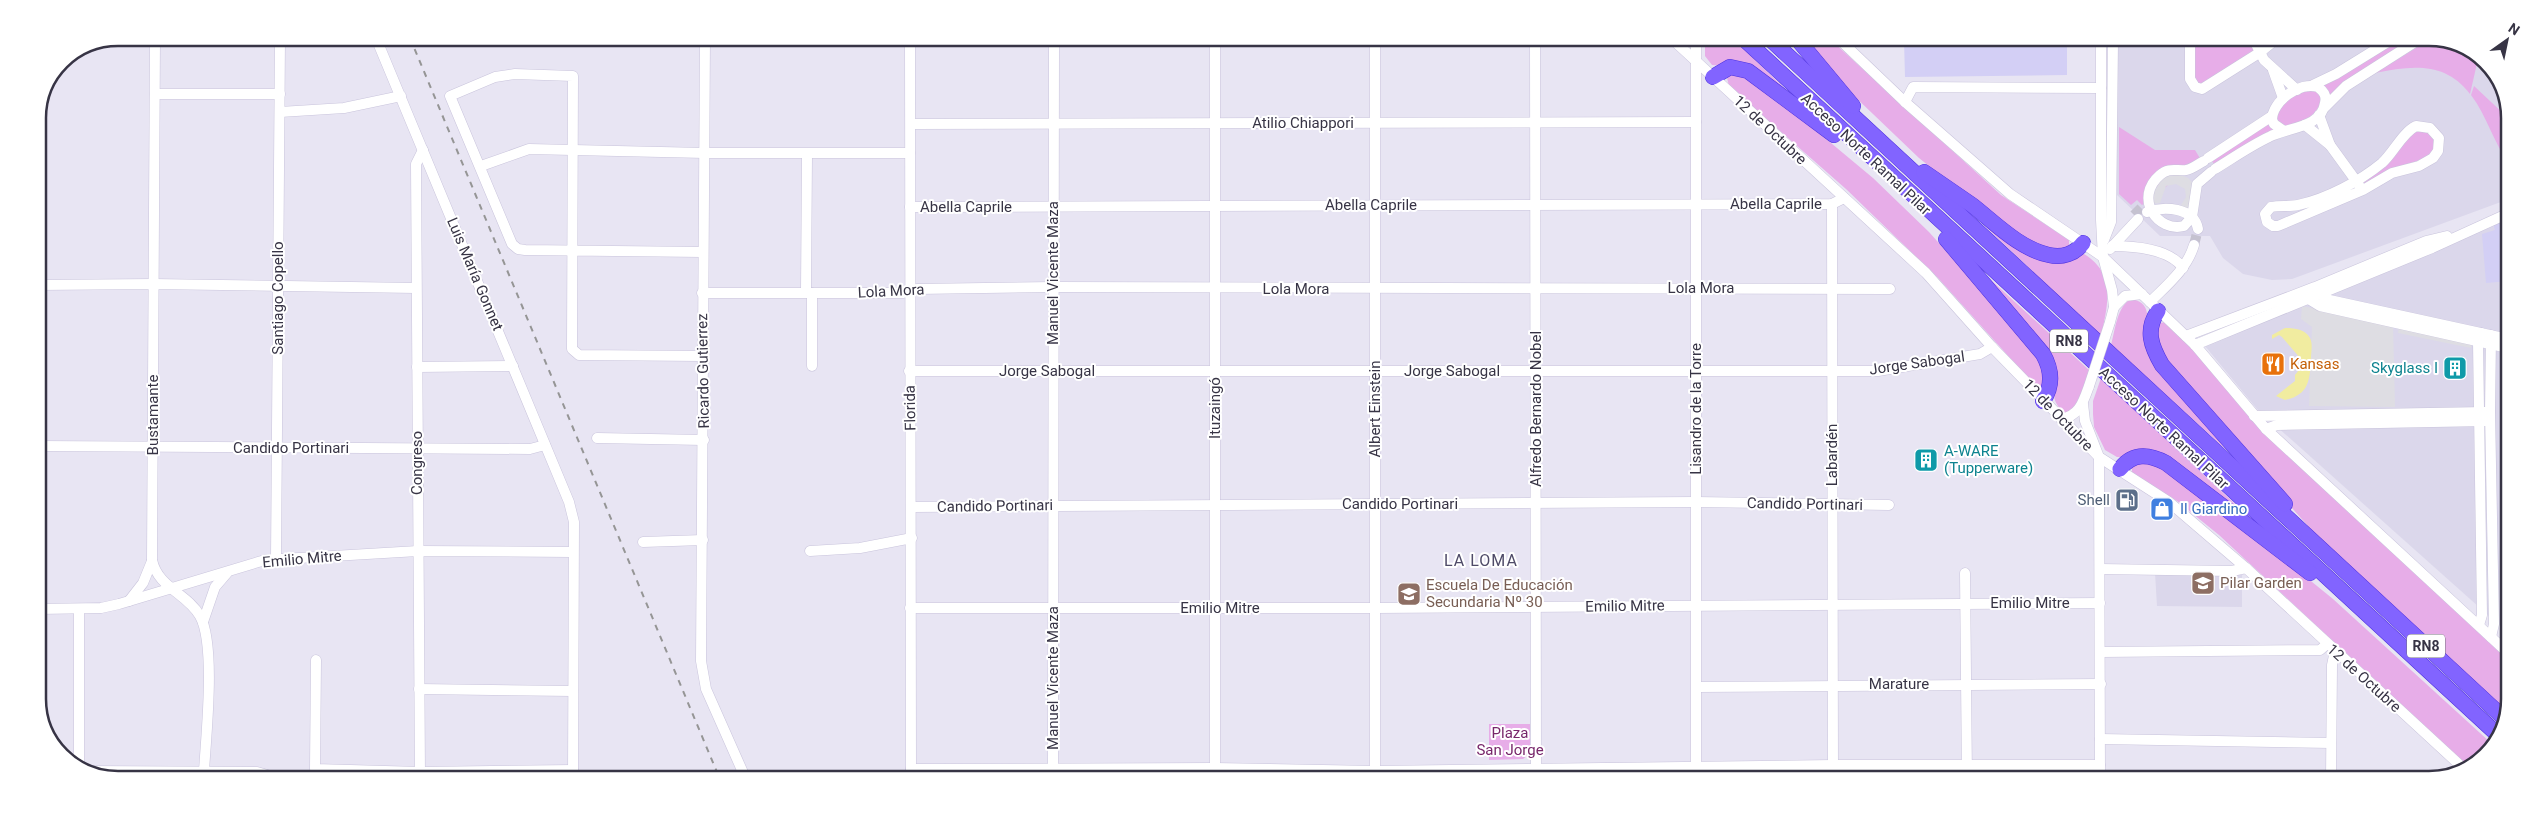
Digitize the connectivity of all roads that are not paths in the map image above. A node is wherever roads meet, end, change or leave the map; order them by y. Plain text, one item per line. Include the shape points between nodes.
1 (155, 46) edge
2 (280, 46) edge
3 (379, 46) edge
4 (705, 46) edge
5 (910, 46) edge
6 (1054, 46) edge
7 (1215, 46) edge
8 (1375, 46) edge
9 (1535, 46) edge
10 (1679, 46) edge
11 (1696, 46) edge
12 (1750, 46) edge
13 (1777, 46) edge
14 (1803, 46) edge
15 (1846, 46) edge
16 (2102, 46) edge
17 (2113, 46) edge
18 (2190, 46) edge
19 (2256, 46) edge
20 (2268, 46) edge
21 (2381, 46) edge
22 (2409, 46) edge
23 (2259, 53) junction
24 (1696, 62) junction
25 (2273, 69) junction
26 (1713, 77) junction
27 (2313, 85) junction
28 (2101, 88) junction
29 (2297, 90) junction
30 (155, 94) junction
31 (280, 94) junction
32 (401, 96) junction
33 (2283, 98) junction
34 (1905, 102) junction
35 (2322, 111) junction
36 (280, 112) junction
37 (2272, 116) junction
38 (1696, 122) junction
39 (1375, 123) junction
40 (1536, 123) junction
41 (910, 124) junction
42 (1053, 124) junction
43 (1215, 124) junction
44 (2305, 125) junction
45 (2284, 130) junction
46 (1883, 144) junction
47 (2330, 145) junction
48 (422, 150) junction
49 (574, 150) junction
50 (705, 153) junction
51 (910, 153) junction
52 (807, 154) junction
53 (481, 166) junction
54 (2184, 170) junction
55 (1894, 180) junction
56 (2356, 180) junction
57 (2197, 184) junction
58 (2363, 190) junction
59 (1844, 198) junction
60 (1375, 204) junction
61 (1536, 204) junction
62 (1696, 204) junction
63 (1832, 204) junction
64 (1215, 206) junction
65 (910, 207) junction
66 (1053, 207) junction
67 (2147, 207) junction
68 (2501, 216) edge
69 (2136, 217) tunnel mouth
70 (2192, 217) junction
71 (2196, 230) tunnel mouth
72 (2111, 242) junction
73 (2083, 243) junction
74 (2194, 245) tunnel mouth
75 (574, 251) junction
76 (702, 252) junction
77 (2103, 257) junction
78 (2183, 268) junction
79 (153, 284) junction
80 (46, 285) edge
81 (278, 286) junction
82 (1053, 287) junction
83 (416, 288) junction
84 (1375, 288) junction
85 (1536, 288) junction
86 (1696, 288) junction
87 (1831, 288) junction
88 (1215, 289) junction
89 (1890, 289) dead end
90 (2317, 290) junction
91 (910, 292) junction
92 (702, 293) junction
93 (809, 293) junction
94 (2302, 295) junction
95 (2150, 302) junction
96 (2114, 307) junction
97 (2396, 319) junction
98 (2186, 336) junction
99 (2485, 338) junction
100 (2501, 338) edge
101 (2195, 345) junction
102 (2501, 345) edge
103 (1992, 347) junction
104 (702, 356) junction
105 (513, 366) junction
106 (812, 366) dead end
107 (417, 367) junction
108 (1052, 370) junction
109 (909, 371) junction
110 (1215, 371) junction
111 (1375, 371) junction
112 (1832, 371) junction
113 (1536, 372) junction
114 (1696, 372) junction
115 (2043, 401) junction
116 (2083, 404) junction
117 (2254, 416) junction
118 (2485, 417) junction
119 (2061, 419) junction
120 (2266, 429) junction
121 (597, 438) dead end
122 (704, 440) junction
123 (545, 445) junction
124 (46, 446) edge
125 (278, 447) junction
126 (153, 448) junction
127 (417, 448) junction
128 (2099, 457) junction
129 (2120, 470) junction
130 (1696, 502) junction
131 (1536, 503) junction
132 (1215, 504) junction
133 (1052, 505) junction
134 (1375, 505) junction
135 (1832, 505) junction
136 (1888, 505) dead end
137 (912, 507) junction
138 (912, 538) junction
139 (703, 540) junction
140 (643, 542) dead end
141 (418, 552) junction
142 (573, 552) junction
143 (810, 552) dead end
144 (276, 559) junction
145 (152, 560) junction
146 (2482, 562) junction
147 (2493, 562) junction
148 (2246, 568) junction
149 (2100, 569) junction
150 (227, 573) junction
151 (1965, 573) dead end
152 (2346, 573) junction
153 (172, 590) junction
154 (129, 601) junction
155 (2100, 603) junction
156 (1832, 604) junction
157 (1967, 604) junction
158 (1696, 606) junction
159 (1536, 607) junction
160 (910, 608) junction
161 (1215, 608) junction
162 (1375, 608) junction
163 (46, 609) edge
164 (79, 609) junction
165 (1054, 610) junction
166 (203, 622) junction
167 (2479, 625) junction
168 (2491, 637) junction
169 (2396, 640) junction
170 (2501, 646) edge
171 (2331, 647) junction
172 (2101, 652) junction
173 (316, 660) dead end
174 (1966, 684) junction
175 (2100, 684) junction
176 (1833, 685) junction
177 (1696, 687) junction
178 (419, 689) junction
179 (572, 691) junction
180 (2499, 713) edge
181 (2493, 730) edge
182 (2100, 740) junction
183 (2331, 743) junction
184 (79, 759) edge
185 (2458, 764) edge
186 (1833, 765) junction
187 (2100, 765) junction
188 (1696, 767) junction
189 (1967, 767) junction
190 (119, 771) edge
191 (204, 771) joint
192 (341, 771) edge
193 (420, 771) edge
194 (573, 771) edge
195 (742, 771) edge
196 (911, 771) edge
197 (1053, 771) edge
198 (1215, 771) edge
199 (1375, 771) edge
200 (1536, 771) edge
201 (1605, 771) edge
202 (1696, 771) edge
203 (1833, 771) edge
204 (1967, 771) edge
205 (2100, 771) edge
206 (2331, 771) edge

1 - 30 street, Bustamante
2 - 31 street, Santiago Copello
3 - 32 street, Luis María Gonnet
4 - 50 street, Ricardo Gutierrez
5 - 41 street, Florida
6 - 42 street, Manuel Vicente Maza
7 - 43 street, Ituzaingó
8 - 39 street, Albert Einstein
9 - 40 street, Alfredo Bernardo Nobel
10 - 24 street, 12 de Octubre
11 - 24 street, Lisandro de la Torre
12 - 55 highway, Acceso Norte Ramal Pilar / RN8
13 - 46 highway, Acceso Norte Ramal Pilar / RN8
14 - 46 highway
15 - 34 street
16 - 28 street
17 - 72 street
18 - 23 street via 2190,79 2198,88 2206,88
19 - 23 street
20 - 23 street
21 - 27 street
22 - 35 street via 2346,86
23 - 25 street
24 - 26 street, 12 de Octubre
24 - 38 street, Lisandro de la Torre
25 - 29 street
25 - 33 street
26 - 55 highway via 1730,68 1748,71
26 - 59 street, 12 de Octubre
27 - 29 street
27 - 35 street via 2318,86 2325,96
28 - 34 street via 1912,87
28 - 72 street via 2101,220
29 - 33 street
30 - 31 street
30 - 79 street, Bustamante
31 - 36 street, Santiago Copello
32 - 36 street via 344,108
32 - 48 street, Luis María Gonnet
33 - 37 street
34 - 73 street via 2010,194
35 - 44 street
35 - 47 street
36 - 81 street, Santiago Copello
37 - 45 street via 2274,124
37 - 54 street via 2206,160
38 - 40 street, Atilio Chiappori
38 - 62 street, Lisandro de la Torre
39 - 40 street, Atilio Chiappori
39 - 43 street, Atilio Chiappori
39 - 60 street, Albert Einstein
40 - 61 street, Alfredo Bernardo Nobel
41 - 42 street, Atilio Chiappori
41 - 51 street, Florida
42 - 43 street, Atilio Chiappori
42 - 66 street, Manuel Vicente Maza
43 - 64 street, Ituzaingó
44 - 45 street
44 - 47 street
45 - 57 street via 2213,170
46 - 73 highway via 2032,248 2048,255 2062,256
46 - 152 highway, Acceso Norte Ramal Pilar / RN8
47 - 56 street
48 - 83 street, Congreso via 416,164
48 - 105 street, Luis María Gonnet
49 - 50 street
49 - 53 street via 529,149
49 - 53 street via 573,76 515,74 494,77 450,96
49 - 75 street
50 - 52 street
50 - 76 street, Ricardo Gutierrez
51 - 52 street
51 - 65 street, Florida
52 - 93 street
53 - 75 street via 512,244 518,249
54 - 57 street
54 - 67 street via 2173,169 2160,174 2151,185
55 - 115 highway via 2040,350 2048,364 2051,379
55 - 169 highway, Acceso Norte Ramal Pilar / RN8
56 - 58 street
56 - 58 street via 2384,160 2413,128 2426,126 2437,134 2439,147 2432,158 2414,168 2392,173
56 - 58 street via 2305,203 2271,207 2266,211 2266,219 2269,224 2278,226
57 - 70 street
59 - 63 street
59 - 103 street, 12 de Octubre via 1926,273
60 - 61 street, Abella Caprile
60 - 64 street, Abella Caprile
60 - 84 street, Albert Einstein
61 - 62 street, Abella Caprile
61 - 85 street, Alfredo Bernardo Nobel
62 - 63 street, Abella Caprile
62 - 86 street, Lisandro de la Torre
63 - 87 street, Labardén
64 - 66 street, Abella Caprile
64 - 88 street, Ituzaingó
65 - 66 street, Abella Caprile
65 - 91 street, Florida
66 - 82 street, Manuel Vicente Maza
67 - 70 street via 2169,208
67 - 70 street via 2174,227 2184,226
68 - 90 street via 2432,248
69 - 72 street
70 - 71 street
72 - 77 street
72 - 78 street via 2168,256
73 - 77 street
74 - 78 street
75 - 76 street
75 - 104 street via 572,349 579,355
76 - 92 street, Ricardo Gutierrez
77 - 95 street
77 - 96 street
78 - 95 street
79 - 80 street
79 - 81 street
79 - 126 street, Bustamante
81 - 83 street
81 - 125 street, Santiago Copello
82 - 88 street, Lola Mora
82 - 91 street, Lola Mora via 917,289
82 - 108 street, Manuel Vicente Maza
83 - 107 street, Congreso
84 - 85 street, Lola Mora
84 - 88 street, Lola Mora
84 - 111 street, Albert Einstein
85 - 86 street, Lola Mora
85 - 113 street, Alfredo Bernardo Nobel
86 - 87 street, Lola Mora
86 - 114 street, Lisandro de la Torre
87 - 89 street, Lola Mora
87 - 112 street, Labardén
88 - 110 street, Ituzaingó
90 - 94 street
90 - 97 street via 2324,299
91 - 93 street, Lola Mora
91 - 109 street, Florida
92 - 93 street, Lola Mora
92 - 104 street, Ricardo Gutierrez
93 - 106 street
94 - 97 street via 2320,306
94 - 98 street
94 - 101 street
95 - 96 street via 2125,296
95 - 98 street
95 - 152 highway via 2150,337 2162,365
96 - 116 street, bridge
97 - 99 street
98 - 101 street
99 - 100 street
99 - 102 street
99 - 118 street
101 - 117 street
103 - 112 street, Jorge Sabogal via 1980,354 1884,370
103 - 115 street, 12 de Octubre
104 - 122 street, Ricardo Gutierrez
105 - 107 street
105 - 123 street, Luis María Gonnet
107 - 127 street, Congreso
108 - 109 street, Jorge Sabogal
108 - 110 street, Jorge Sabogal
108 - 133 street, Manuel Vicente Maza
109 - 137 street, Florida
110 - 111 street, Jorge Sabogal
110 - 132 street, Ituzaingó
111 - 113 street, Jorge Sabogal
111 - 134 street, Albert Einstein
112 - 114 street, Jorge Sabogal
112 - 135 street, Labardén
113 - 114 street, Jorge Sabogal
113 - 131 street, Alfredo Bernardo Nobel
114 - 130 street, Lisandro de la Torre
115 - 119 street, 12 de Octubre
116 - 119 street via 2076,413
116 - 128 street via 2085,421
117 - 118 street
117 - 120 street
118 - 120 street via 2277,425
118 - 146 street
118 - 147 street
119 - 128 street, 12 de Octubre
120 - 167 street
121 - 122 street
122 - 139 street, Ricardo Gutierrez
123 - 127 street, Candido Portinari via 530,449
123 - 142 street, Luis María Gonnet via 574,522
124 - 126 street, Candido Portinari
125 - 126 street, Candido Portinari
125 - 127 street, Candido Portinari
125 - 144 street, Santiago Copello
126 - 145 street, Bustamante
127 - 141 street, Congreso
128 - 129 street, 12 de Octubre
128 - 149 street
129 - 148 street, 12 de Octubre via 2169,502
129 - 169 highway via 2128,460 2138,456 2151,456 2166,463
130 - 131 street, Candido Portinari
130 - 135 street, Candido Portinari
130 - 158 street, Lisandro de la Torre
131 - 134 street, Candido Portinari
131 - 159 street, Alfredo Bernardo Nobel
132 - 133 street, Candido Portinari
132 - 134 street, Candido Portinari
132 - 161 street, Ituzaingó
133 - 137 street, Candido Portinari
133 - 165 street, Manuel Vicente Maza
134 - 162 street, Albert Einstein
135 - 136 street, Candido Portinari
135 - 156 street, Labardén
137 - 138 street, Florida
138 - 143 street via 860,548
138 - 160 street, Florida
139 - 140 street
139 - 195 street, Ricardo Gutierrez via 701,661 706,689
141 - 142 street, Emilio Mitre
141 - 144 street, Emilio Mitre
141 - 178 street, Congreso
142 - 179 street, Luis María Gonnet
144 - 150 street, Emilio Mitre
145 - 153 street, Bustamante via 154,571
145 - 154 street via 143,583
146 - 147 street
146 - 167 street via 2482,615
147 - 168 street via 2494,624
148 - 149 street via 2232,571
148 - 171 street, 12 de Octubre
149 - 155 street
150 - 153 street, Emilio Mitre
150 - 166 street via 215,587
151 - 157 street
152 - 180 highway, Acceso Norte Ramal Pilar / RN8
153 - 154 street, Emilio Mitre
153 - 166 street, Bustamante via 195,608
154 - 164 street, Emilio Mitre
155 - 157 street, Emilio Mitre
155 - 172 street
156 - 157 street, Emilio Mitre
156 - 158 street, Emilio Mitre
156 - 176 street, Labardén
157 - 174 street
158 - 159 street, Emilio Mitre
158 - 177 street, Lisandro de la Torre
159 - 162 street, Emilio Mitre
159 - 200 street, Alfredo Bernardo Nobel
160 - 165 street, Emilio Mitre
160 - 196 street, Florida
161 - 162 street, Emilio Mitre
161 - 165 street, Emilio Mitre
161 - 198 street, Ituzaingó
162 - 199 street, Albert Einstein
163 - 164 street, Emilio Mitre
164 - 184 street
165 - 197 street, Manuel Vicente Maza
166 - 191 street, Bustamante via 209,653
167 - 168 street
168 - 170 street
169 - 181 highway, Acceso Norte Ramal Pilar / RN8
171 - 172 street via 2320,650
171 - 183 street
171 - 185 street, 12 de Octubre
172 - 175 street
173 - 192 street via 315,770
174 - 175 street, Marature
174 - 176 street, Marature
174 - 189 street
175 - 182 street
176 - 177 street, Marature
176 - 186 street, Labardén
177 - 188 street, Lisandro de la Torre
178 - 179 street
178 - 193 street, Congreso
179 - 194 street, Luis María Gonnet
182 - 183 street
182 - 187 street
183 - 206 street
186 - 188 street
186 - 189 street
186 - 203 street, Labardén
187 - 189 street
187 - 205 street
188 - 201 street
188 - 202 street, Lisandro de la Torre
189 - 204 street
190 - 191 street

